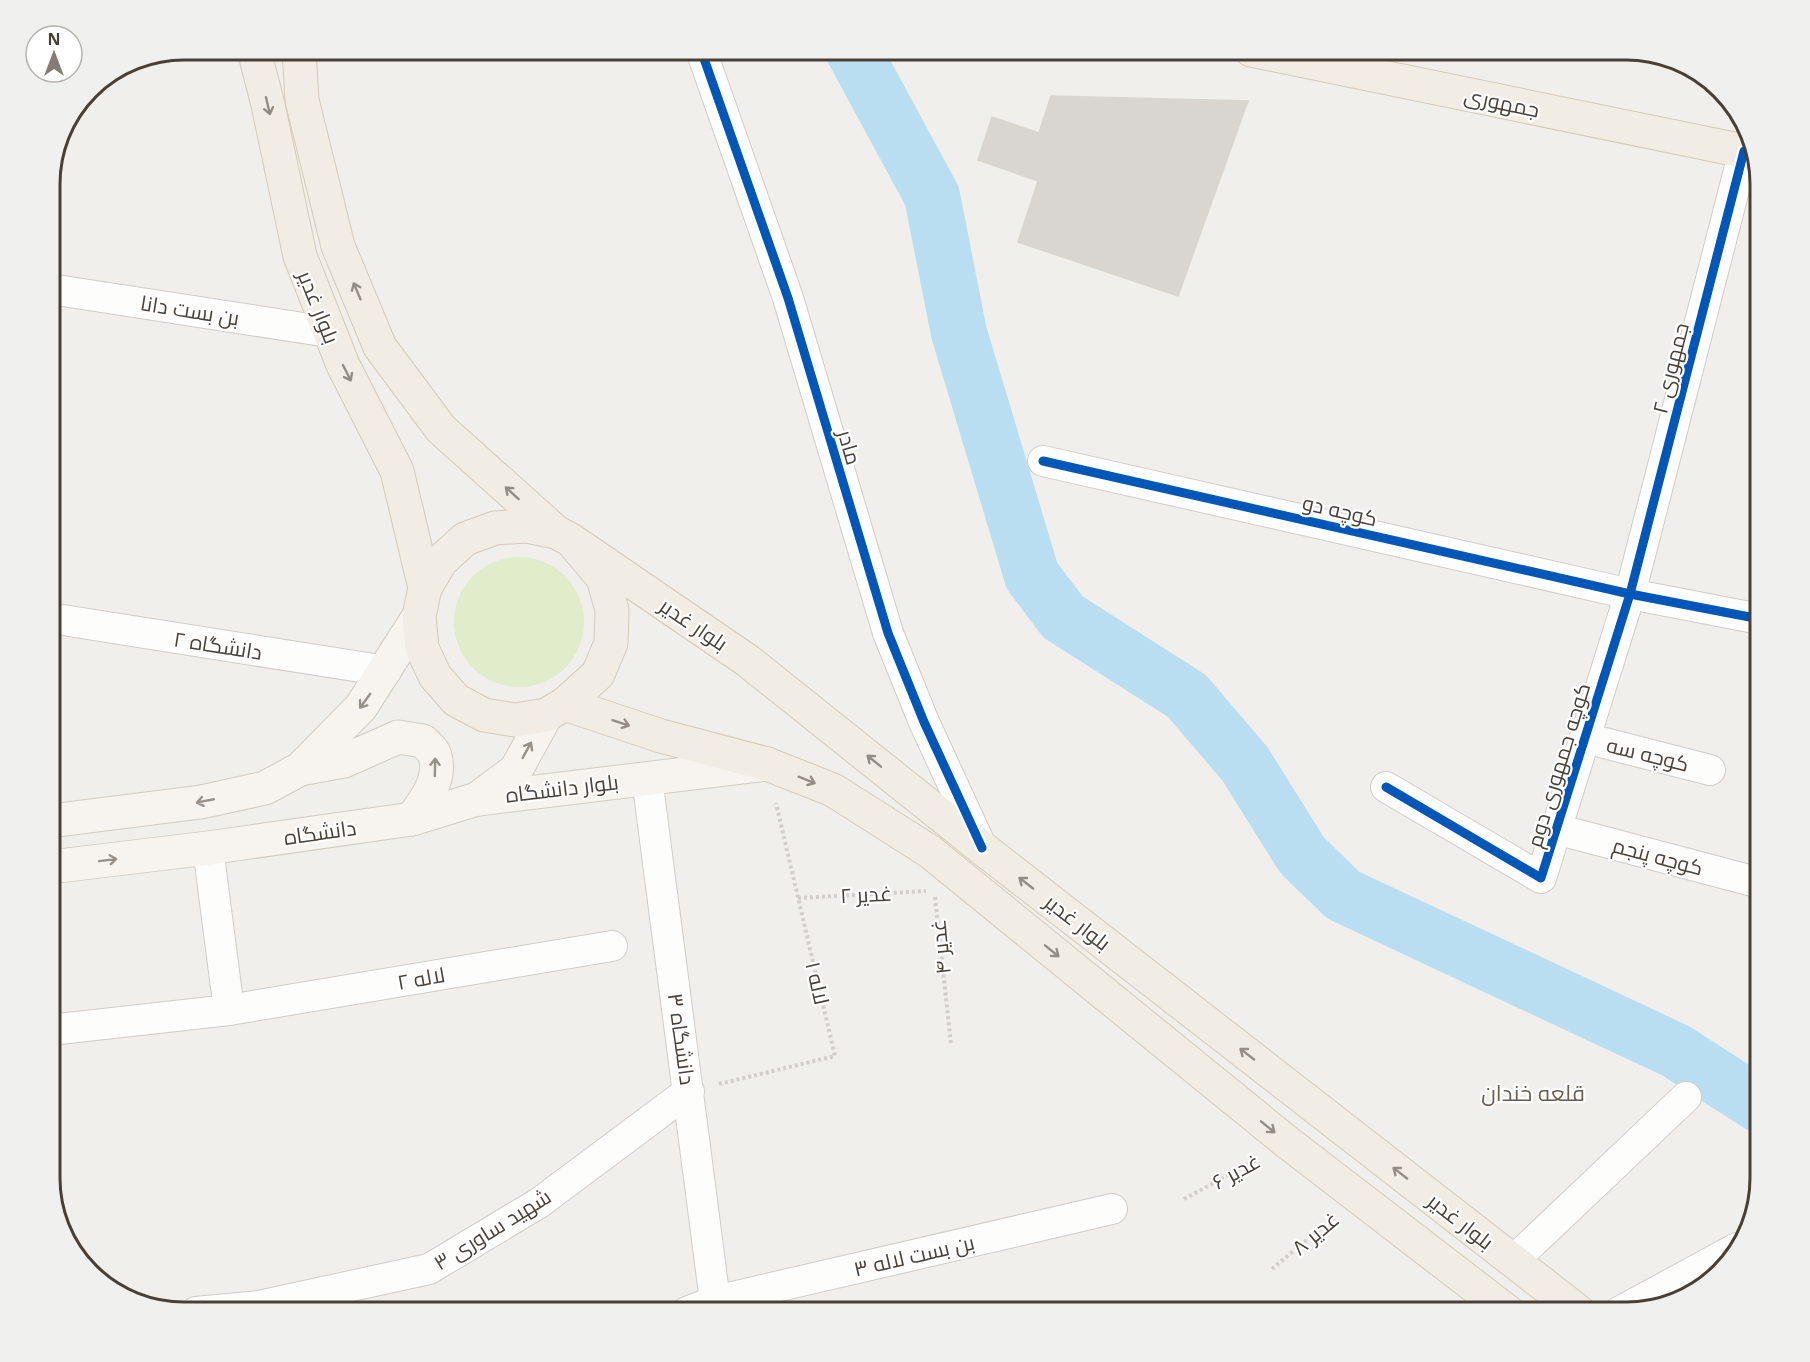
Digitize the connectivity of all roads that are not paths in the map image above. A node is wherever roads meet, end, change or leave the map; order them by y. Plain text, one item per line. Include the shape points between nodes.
1 (257, 60) edge
2 (300, 60) edge
3 (705, 60) edge
4 (1336, 60) edge
5 (1745, 151) edge
6 (1747, 158) edge
7 (60, 291) edge
8 (329, 332) junction
9 (1042, 462) dead end
10 (563, 536) junction
11 (1630, 594) junction
12 (422, 602) junction
13 (1750, 617) edge
14 (60, 620) edge
15 (386, 671) junction
16 (556, 709) junction
17 (1586, 738) junction
18 (767, 764) junction
19 (300, 769) junction
20 (1710, 770) dead end
21 (647, 778) junction
22 (1386, 787) dead end
23 (477, 799) junction
24 (412, 819) junction
25 (60, 820) edge
26 (1556, 829) junction
27 (208, 848) junction
28 (981, 848) junction
29 (60, 866) edge
30 (1750, 880) edge
31 (612, 946) dead end
32 (229, 1010) junction
33 (60, 1029) edge
34 (689, 1091) junction
35 (1686, 1097) dead end
36 (1112, 1209) dead end
37 (1513, 1261) junction
38 (1702, 1274) edge
39 (715, 1301) joint
40 (1643, 1301) edge
41 (277, 1302) edge
42 (1495, 1302) edge
43 (1566, 1302) edge

1 -> 8 main road, بلوار غدیر via 300,256
10 -> 2 main road, بلوار غدیر via 441,429 380,347 338,246 302,100
3 - 28 street, مادر via 788,298 888,633
4 - 5 main road, جمهوری
6 - 11 street, ۲ جمهوری
7 - 8 street, بن بست دانا
8 -> 12 main road, بلوار غدیر via 398,471
9 - 11 street, کوچه دو
10 - 12 main road via 527,526 495,528 465,539 441,561
10 - 16 main road via 603,578 612,610 611,643 598,674
28 -> 10 main road, بلوار غدیر via 748,661
11 - 13 street, کوچه دو
11 - 17 street, کوچه جمهوری دوم
12 - 15 main road
12 - 16 main road via 422,648 435,676 456,700 484,715 515,720
14 - 15 street, دانشگاه ۲
15 -> 19 main road via 361,707
16 -> 18 main road, بلوار غدیر
23 -> 16 main road, دانشگاه via 516,770
17 - 20 street, کوچه سه
17 - 26 street, کوچه جمهوری دوم
18 - 21 main road, بلوار غدیر
18 -> 42 main road, بلوار غدیر via 833,790 929,851 1287,1142
24 -> 19 main road via 436,775 435,755 423,741 398,737 344,761
19 -> 25 main road via 266,788 201,802
21 - 23 main road, بلوار دانشگاه
21 - 34 street, ۳ دانشگاه
22 - 26 street, کوچه جمهوری دوم via 1541,878
23 - 24 main road, دانشگاه
24 - 27 main road, دانشگاه
26 - 30 street, کوچه پنجم
29 -> 27 main road, دانشگاه
27 - 32 street
37 -> 28 main road, بلوار غدیر
31 - 32 street, ۲ لاله
32 - 33 street, ۲ لاله
34 - 39 street, ۳ دانشگاه
34 - 41 street, ۳ شهید ساوری via 539,1203 429,1269
35 - 37 street
36 - 39 street, بن بست لاله ۳
37 - 43 main road, بلوار غدیر
38 - 40 street

